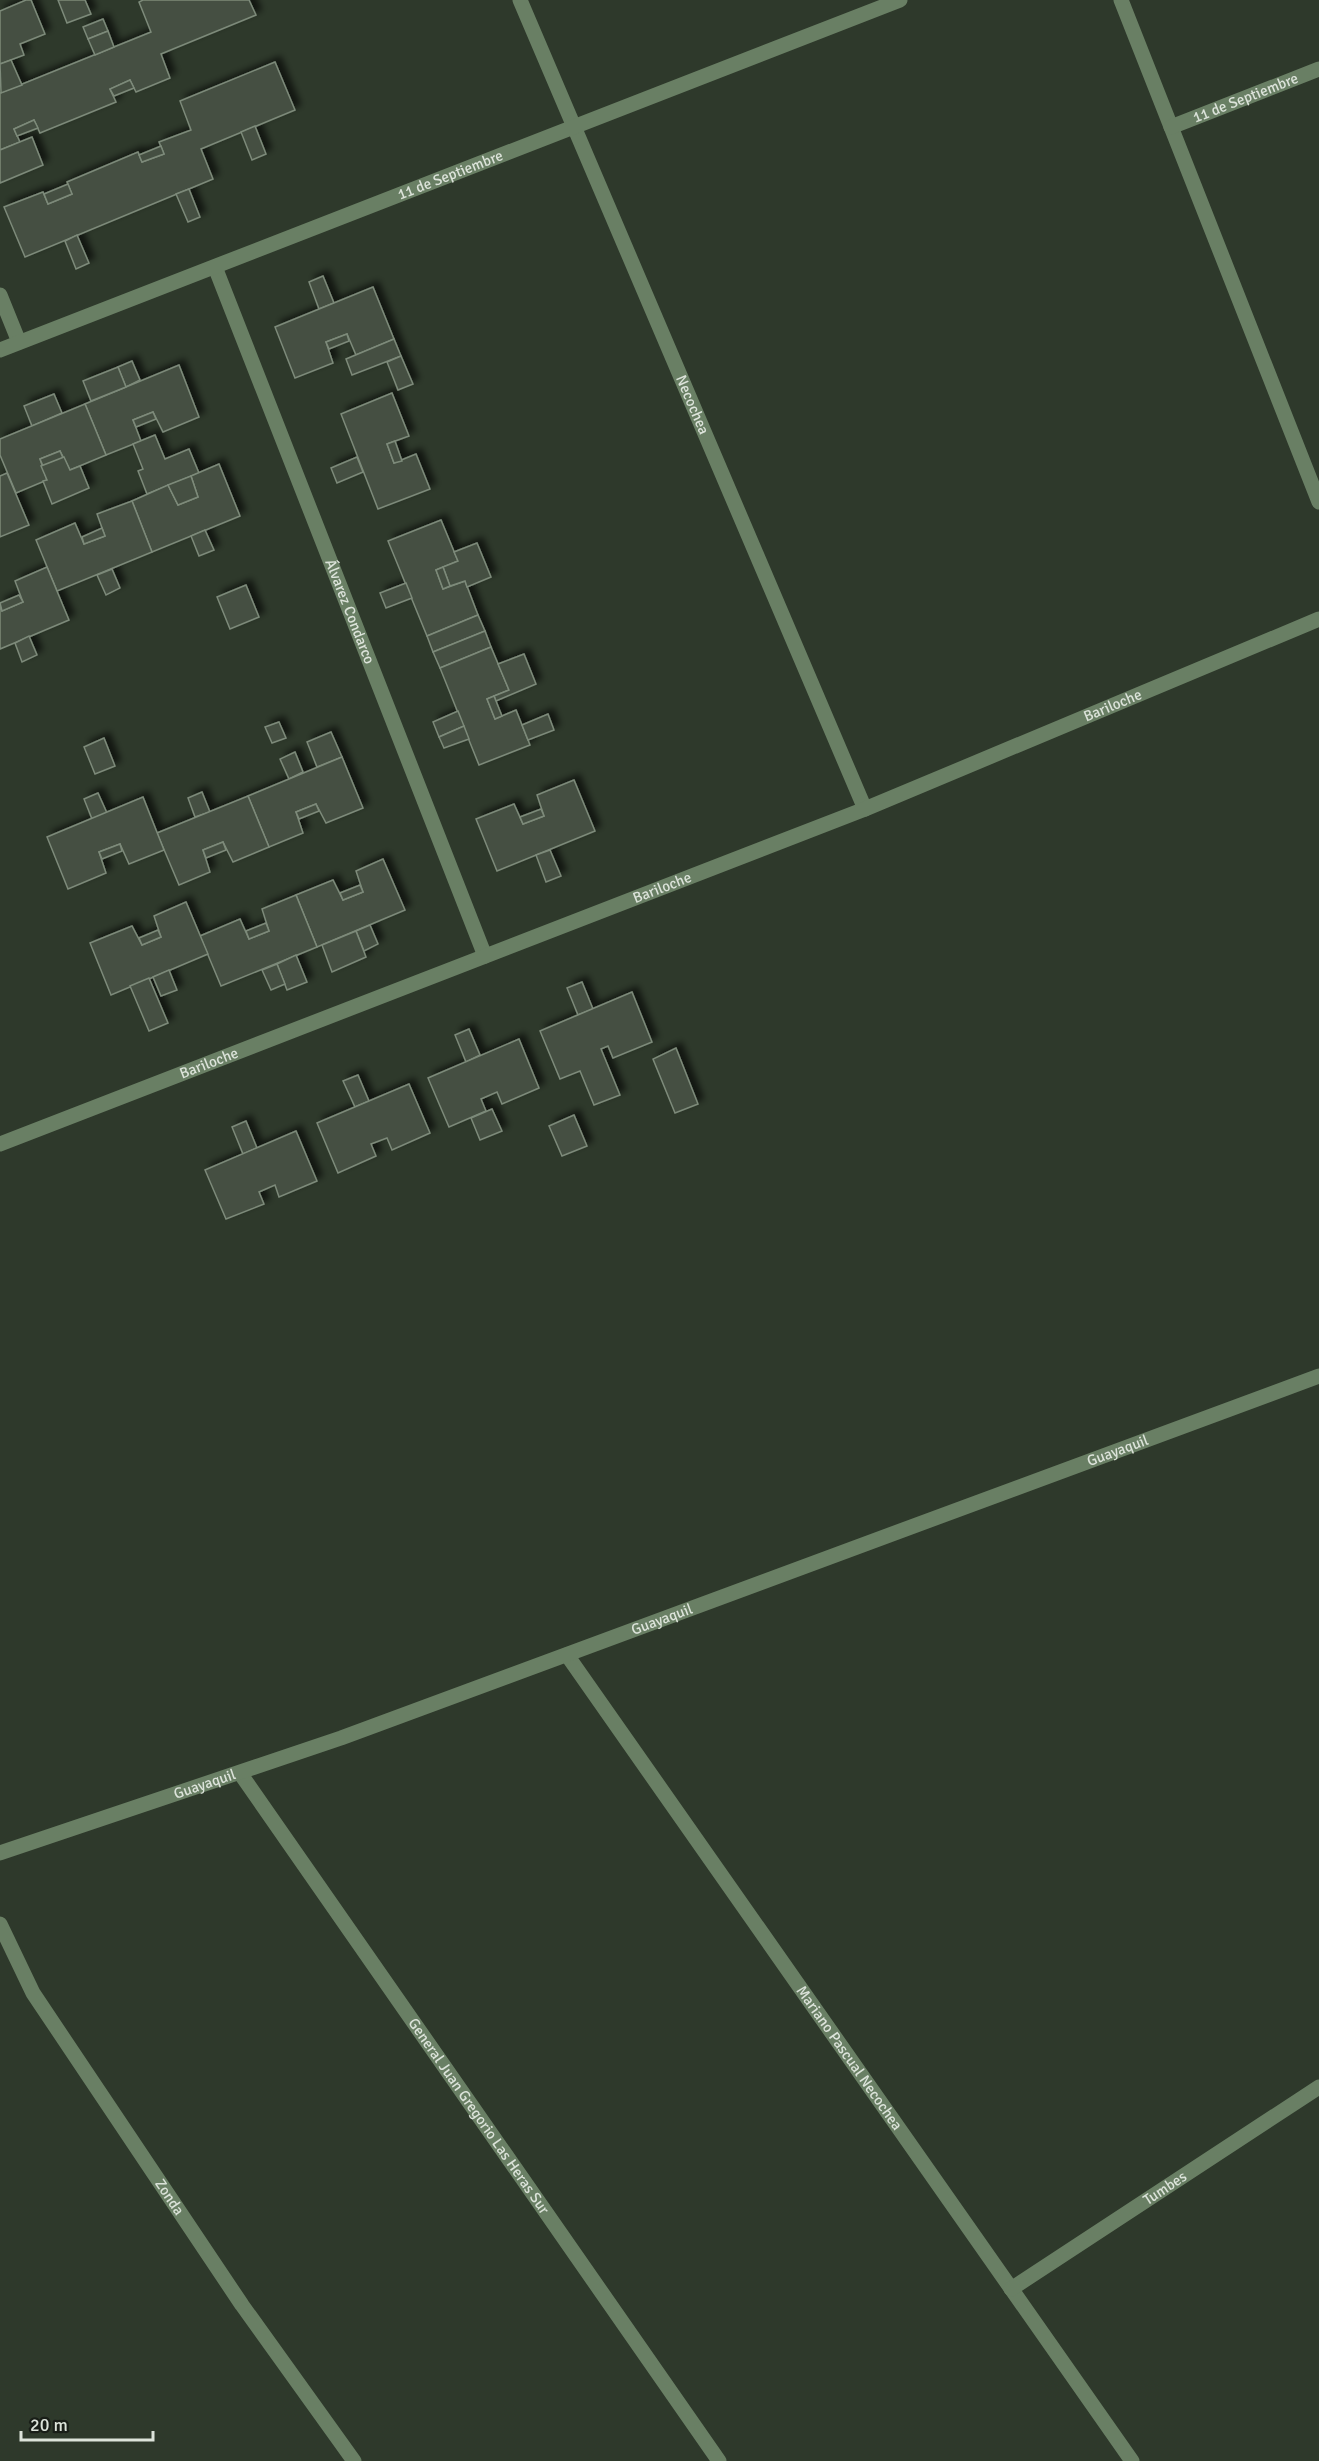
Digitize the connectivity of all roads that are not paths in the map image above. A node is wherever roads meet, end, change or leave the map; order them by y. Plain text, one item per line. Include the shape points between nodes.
1 (520, 0) edge
2 (900, 0) edge
3 (1121, 0) edge
4 (1319, 69) edge
5 (573, 126) junction
6 (1171, 128) junction
7 (215, 267) junction
8 (0, 295) edge
9 (19, 342) junction
10 (0, 350) edge
11 (1319, 502) edge
12 (1319, 619) edge
13 (865, 809) junction
14 (485, 956) junction
15 (0, 1144) edge
16 (1319, 1376) edge
17 (567, 1655) junction
18 (240, 1773) junction
19 (0, 1853) edge
20 (0, 1924) edge
21 (1319, 2087) edge
22 (1011, 2289) junction
23 (354, 2461) edge
24 (719, 2461) edge
25 (1132, 2461) edge

1 - 5 street, Necochea
2 - 5 street, 11 de Septiembre
3 - 6 street
4 - 6 street, 11 de Septiembre
5 - 7 street, 11 de Septiembre
5 - 13 street, Necochea
6 - 11 street
7 - 9 street, 11 de Septiembre
7 - 14 street, Álvarez Condarco
8 - 9 street
9 - 10 street, 11 de Septiembre
12 - 13 street, Bariloche
13 - 14 street, Bariloche
14 - 15 street, Bariloche
16 - 17 street, Guayaquil
17 - 18 street, Guayaquil
17 - 22 street, Mariano Pascual Necochea
18 - 19 street, Guayaquil
18 - 24 street, General Juan Gregorio Las Heras Sur
20 - 23 street, Zonda via 33,1993 242,2305
21 - 22 street, Tumbes
22 - 25 street, Mariano Pascual Necochea

